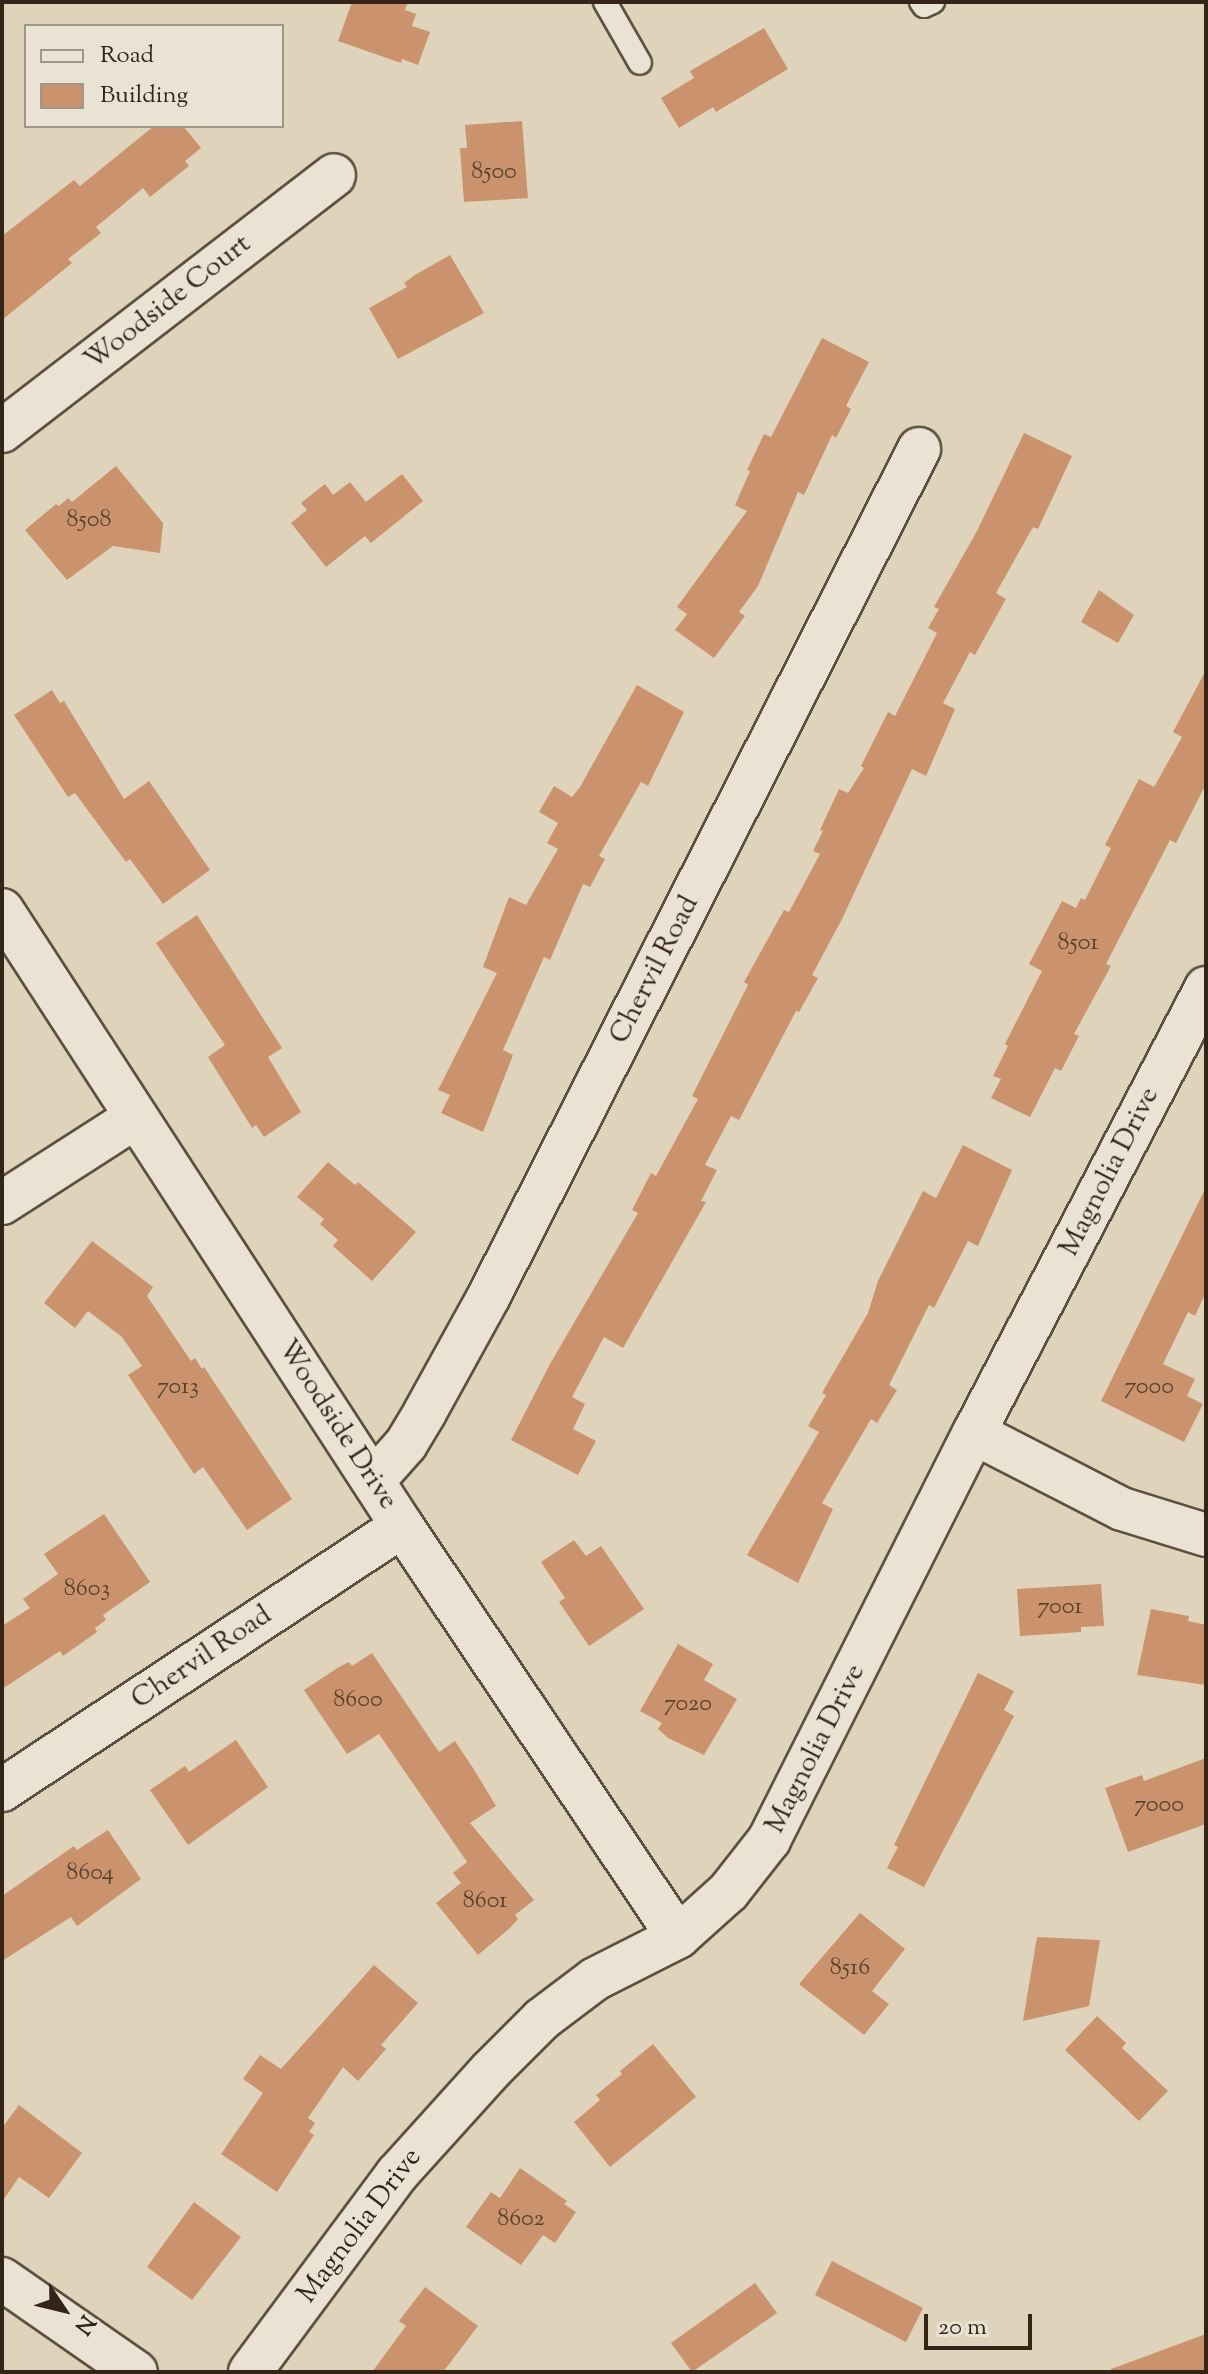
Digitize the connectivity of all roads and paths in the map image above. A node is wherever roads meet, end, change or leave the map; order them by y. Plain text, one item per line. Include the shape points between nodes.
1 (605, 2) edge
2 (921, 2) edge
3 (933, 2) edge
4 (640, 63) dead end
5 (334, 175) dead end
6 (2, 431) edge
7 (919, 449) dead end
8 (2, 910) edge
9 (1206, 988) edge
10 (136, 1117) junction
11 (2, 1203) edge
12 (974, 1433) junction
13 (374, 1480) junction
14 (402, 1526) junction
15 (1206, 1535) edge
16 (2, 1790) edge
17 (678, 1937) junction
18 (2, 2279) edge
19 (136, 2372) edge
20 (250, 2372) edge

1 - 4 lane
2 - 3 lane
5 - 6 street, Woodside Court
7 - 13 street, Chervil Road via 489,1296 406,1444
8 - 10 street, Woodside Drive
9 - 12 street, Magnolia Drive
10 - 11 street
10 - 13 street, Woodside Drive
12 - 15 street via 1122,1509
12 - 17 street, Magnolia Drive via 777,1828 729,1891
13 - 14 street, Woodside Drive
14 - 16 street, Chervil Road
14 - 17 street, Woodside Drive
17 - 20 street, Magnolia Drive via 595,1979 542,2019 491,2070 397,2174
18 - 19 street

